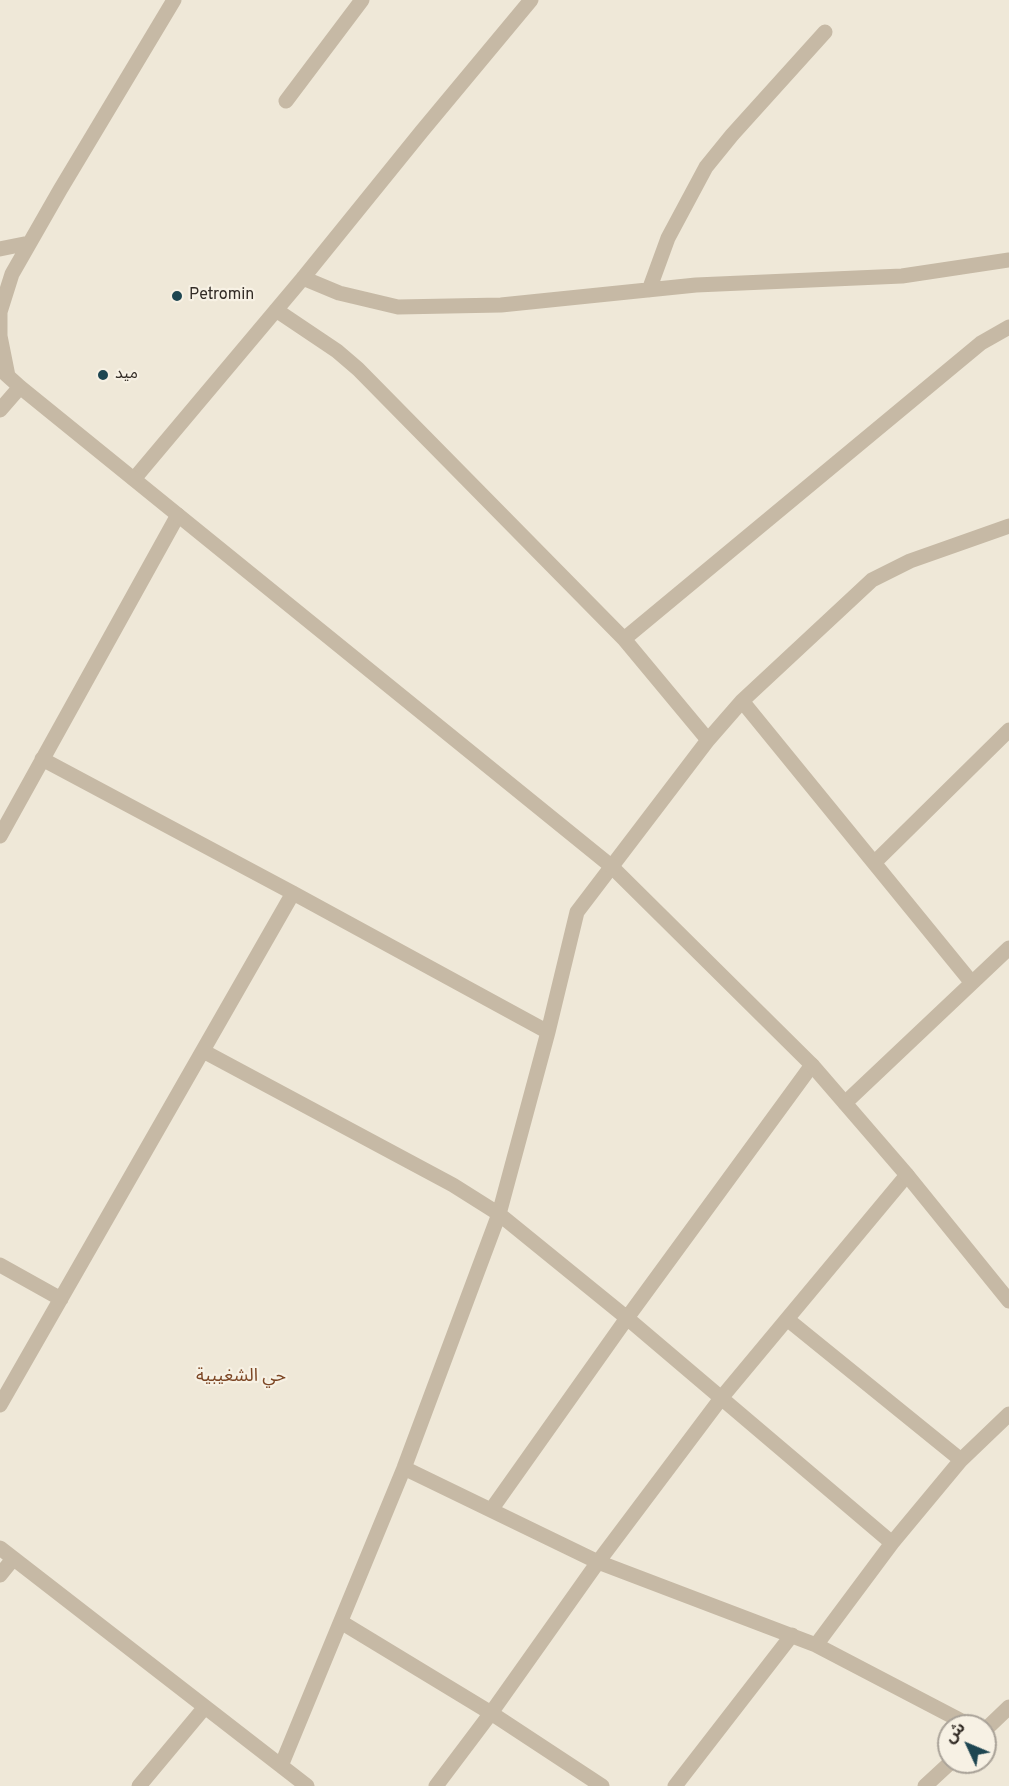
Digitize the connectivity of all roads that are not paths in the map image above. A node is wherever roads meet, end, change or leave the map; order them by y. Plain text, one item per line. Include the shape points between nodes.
1 (174, 0) edge
2 (362, 0) edge
3 (531, 0) edge
4 (825, 32) dead end
5 (286, 101) dead end
6 (29, 243) junction
7 (0, 249) edge
8 (1009, 260) edge
9 (303, 278) junction
10 (649, 290) junction
11 (276, 310) junction
12 (1009, 327) edge
13 (4, 373) edge
14 (20, 387) junction
15 (0, 410) edge
16 (134, 479) junction
17 (178, 515) junction
18 (1009, 526) edge
19 (624, 639) junction
20 (742, 701) junction
21 (1009, 730) edge
22 (708, 740) junction
23 (42, 759) junction
24 (0, 836) edge
25 (874, 862) junction
26 (611, 866) junction
27 (293, 893) junction
28 (1008, 949) edge
29 (972, 983) junction
30 (548, 1032) junction
31 (203, 1051) junction
32 (812, 1065) junction
33 (845, 1103) junction
34 (907, 1175) junction
35 (499, 1214) junction
36 (0, 1265) edge
37 (61, 1299) junction
38 (1009, 1301) edge
39 (627, 1318) junction
40 (787, 1319) junction
41 (722, 1397) junction
42 (0, 1405) edge
43 (1009, 1414) edge
44 (962, 1460) junction
45 (404, 1468) junction
46 (491, 1510) junction
47 (892, 1543) junction
48 (0, 1548) edge
49 (14, 1558) junction
50 (598, 1562) junction
51 (0, 1575) edge
52 (341, 1622) junction
53 (792, 1635) junction
54 (816, 1645) junction
55 (205, 1707) junction
56 (1009, 1707) edge
57 (491, 1713) junction
58 (947, 1714) edge
59 (997, 1718) edge
60 (281, 1766) junction
61 (938, 1774) edge
62 (139, 1786) edge
63 (307, 1786) edge
64 (436, 1786) edge
65 (602, 1786) edge
66 (675, 1786) edge
67 (925, 1786) edge

1 - 6 street
2 - 5 street
3 - 9 street
4 - 10 street via 706,167 668,238
6 - 7 street
6 - 13 street via 12,274 0,312
8 - 10 street via 902,276
9 - 10 street via 339,293 398,307 501,305
9 - 11 street
11 - 16 street
11 - 19 street via 358,369
12 - 19 street via 981,343
13 - 14 street
14 - 15 street
14 - 16 street
16 - 17 street
17 - 23 street
17 - 26 street
18 - 20 street via 910,561 872,580
19 - 22 street
20 - 22 street
20 - 25 street
21 - 25 street
22 - 26 street
23 - 24 street
23 - 27 street
25 - 29 street
26 - 30 street via 577,912
26 - 32 street
27 - 30 street
27 - 31 street
28 - 29 street
29 - 33 street
30 - 35 street
31 - 35 street
31 - 37 street
32 - 33 street
32 - 39 street
33 - 34 street
34 - 38 street
34 - 40 street
35 - 39 street
35 - 45 street
36 - 37 street
37 - 42 street
39 - 41 street
39 - 46 street
40 - 41 street
40 - 44 street
41 - 47 street
41 - 50 street
43 - 44 street
44 - 47 street
45 - 46 street
45 - 52 street
46 - 50 street
47 - 54 street
48 - 49 street
49 - 51 street
49 - 55 street
50 - 53 street
50 - 57 street
52 - 57 street
52 - 60 street
53 - 54 street
53 - 66 street
54 - 58 street
55 - 60 street
55 - 62 street
56 - 59 street
57 - 64 street
57 - 65 street
60 - 63 street
61 - 67 street

